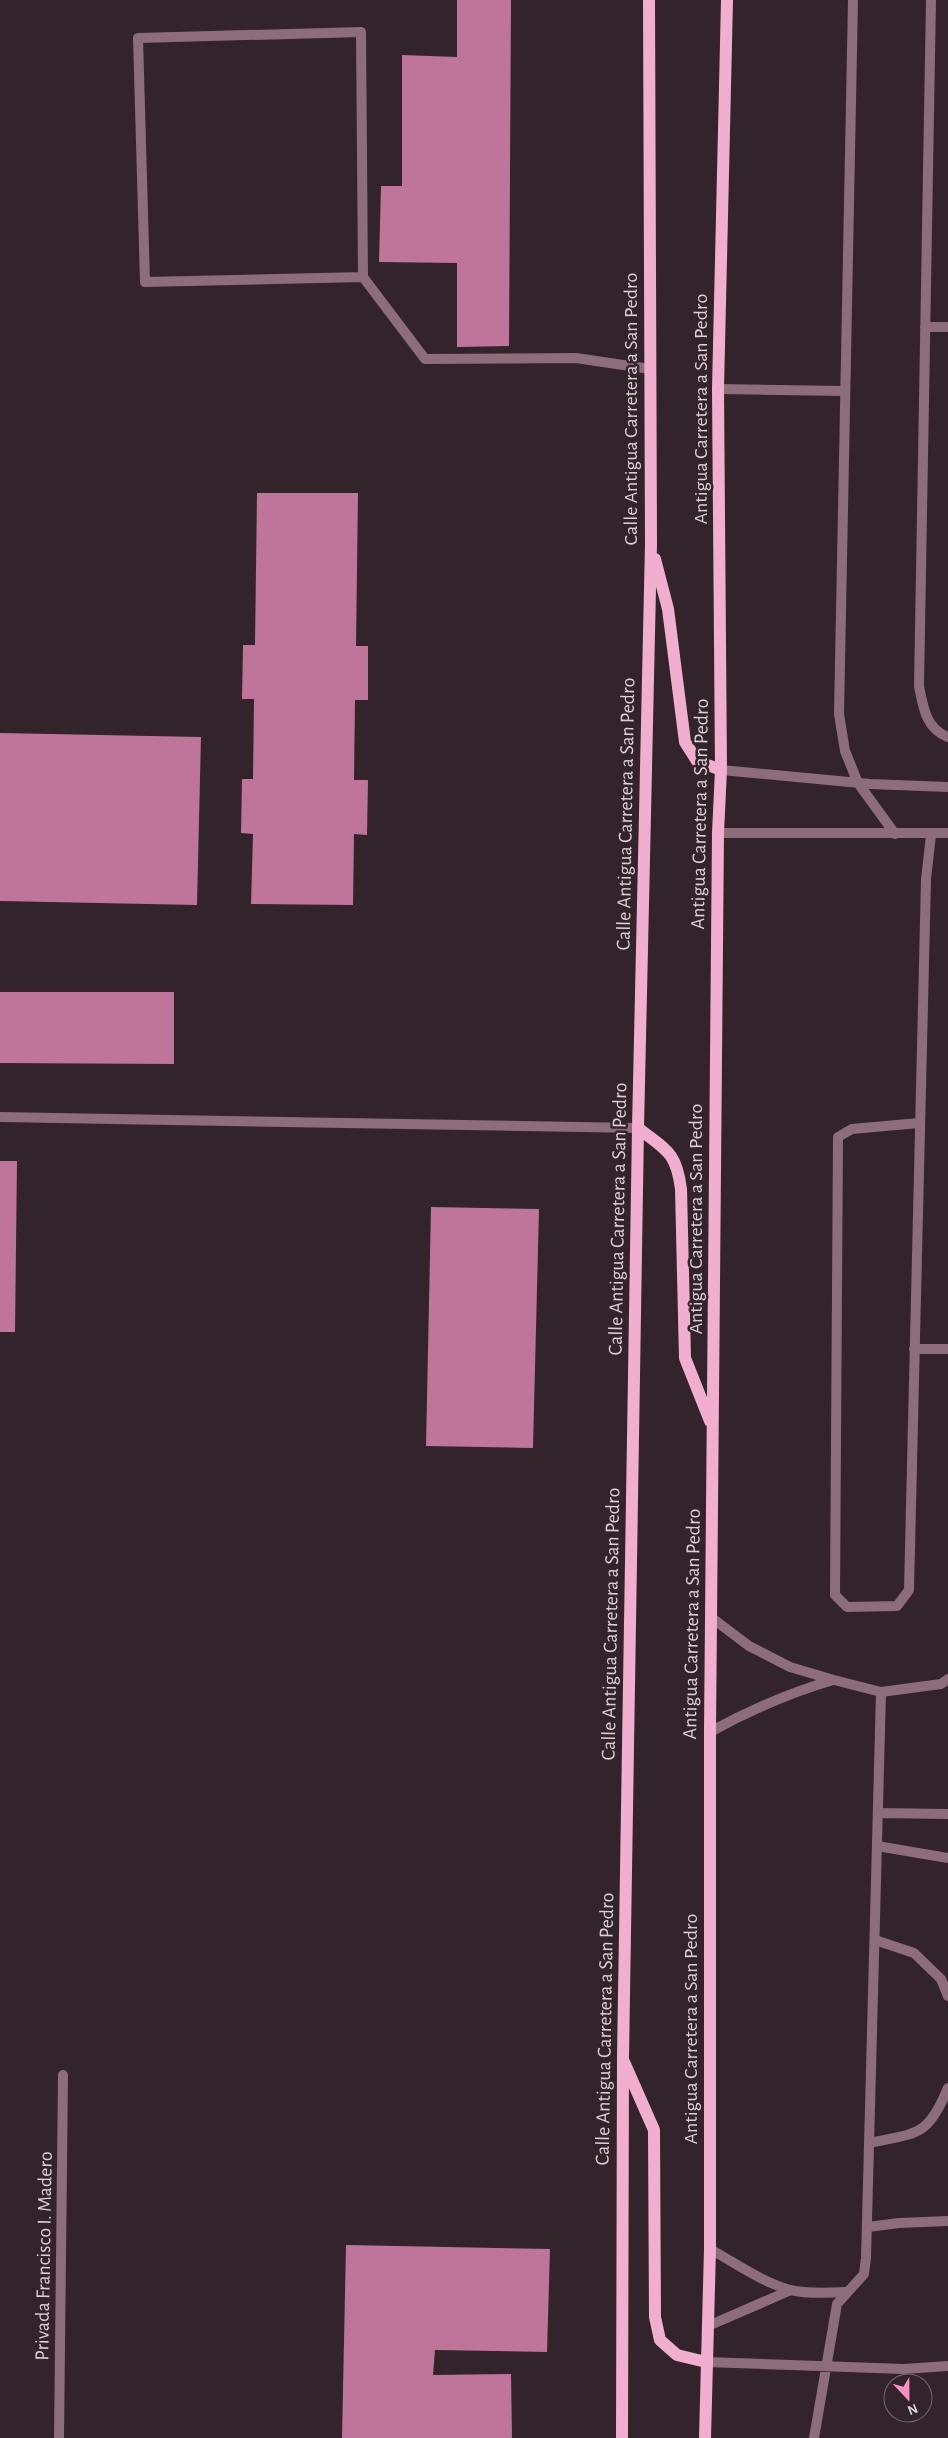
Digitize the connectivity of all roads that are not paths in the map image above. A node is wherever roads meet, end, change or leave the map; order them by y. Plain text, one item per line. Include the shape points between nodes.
1 (649, 0) edge
2 (727, 0) edge
3 (853, 0) edge
4 (931, 0) edge
5 (364, 277) junction
6 (925, 327) junction
7 (948, 327) edge
8 (650, 369) junction
9 (718, 389) junction
10 (844, 390) junction
11 (651, 544) junction
12 (948, 737) edge
13 (721, 770) junction
14 (858, 783) junction
15 (948, 787) edge
16 (718, 833) junction
17 (896, 834) junction
18 (948, 834) edge
19 (931, 835) junction
20 (0, 1117) edge
21 (919, 1123) junction
22 (638, 1128) junction
23 (914, 1349) junction
24 (948, 1349) edge
25 (713, 1428) junction
26 (712, 1618) junction
27 (834, 1680) junction
28 (948, 1680) edge
29 (881, 1692) junction
30 (710, 1732) junction
31 (878, 1814) junction
32 (948, 1814) edge
33 (877, 1846) junction
34 (948, 1858) edge
35 (875, 1940) junction
36 (948, 1996) edge
37 (622, 2057) junction
38 (63, 2075) dead end
39 (948, 2088) edge
40 (869, 2144) junction
41 (948, 2222) edge
42 (868, 2227) junction
43 (710, 2249) junction
44 (791, 2290) junction
45 (845, 2292) junction
46 (708, 2326) junction
47 (706, 2362) junction
48 (825, 2365) junction
49 (948, 2366) edge
50 (59, 2438) edge
51 (622, 2438) edge
52 (705, 2438) edge
53 (814, 2438) edge

1 - 8 main road, Calle Antigua Carretera a San Pedro
2 - 9 main road, Antigua Carretera a San Pedro
3 - 10 street
4 - 6 street
5 - 5 street via 361,32 138,38 146,282
5 - 8 street via 425,359 576,358
6 - 7 street
6 - 12 street via 919,686 924,713 934,730
8 - 11 main road, Calle Antigua Carretera a San Pedro
9 - 10 street
9 - 13 main road, Antigua Carretera a San Pedro
10 - 14 street via 839,714 845,751
11 - 13 main road via 668,608 685,742 697,761
11 - 22 main road, Calle Antigua Carretera a San Pedro
13 - 14 street
13 - 16 main road, Antigua Carretera a San Pedro
14 - 15 street
14 - 17 street
16 - 17 street
16 - 25 main road, Antigua Carretera a San Pedro
17 - 19 street
18 - 19 street
19 - 21 street via 926,879
20 - 22 street
21 - 23 street
21 - 23 street via 852,1129 838,1137 836,1594 847,1607 897,1606 909,1590
22 - 25 main road via 671,1153 678,1168 686,1358
22 - 37 main road, Calle Antigua Carretera a San Pedro
23 - 24 street
25 - 26 main road, Antigua Carretera a San Pedro
26 - 27 street via 748,1646
26 - 30 main road, Antigua Carretera a San Pedro
27 - 29 street
27 - 30 street via 766,1703
28 - 29 street via 941,1684
29 - 31 street
30 - 43 main road, Antigua Carretera a San Pedro
31 - 32 street
31 - 33 street
33 - 34 street
33 - 35 street
35 - 36 street via 914,1953 941,1979
35 - 40 street
37 - 47 main road via 654,2130 655,2317 660,2340 677,2355
37 - 51 main road, Calle Antigua Carretera a San Pedro
38 - 50 street, Privada Francisco I. Madero
39 - 40 street via 937,2114 918,2133
40 - 42 street
41 - 42 street
42 - 45 street via 864,2274
43 - 44 street
43 - 46 main road, Antigua Carretera a San Pedro
44 - 45 street
44 - 46 street
45 - 48 street via 837,2304
46 - 47 main road, Antigua Carretera a San Pedro
47 - 48 street via 797,2367
47 - 52 main road, Antigua Carretera a San Pedro
48 - 49 street via 904,2369
48 - 53 street

